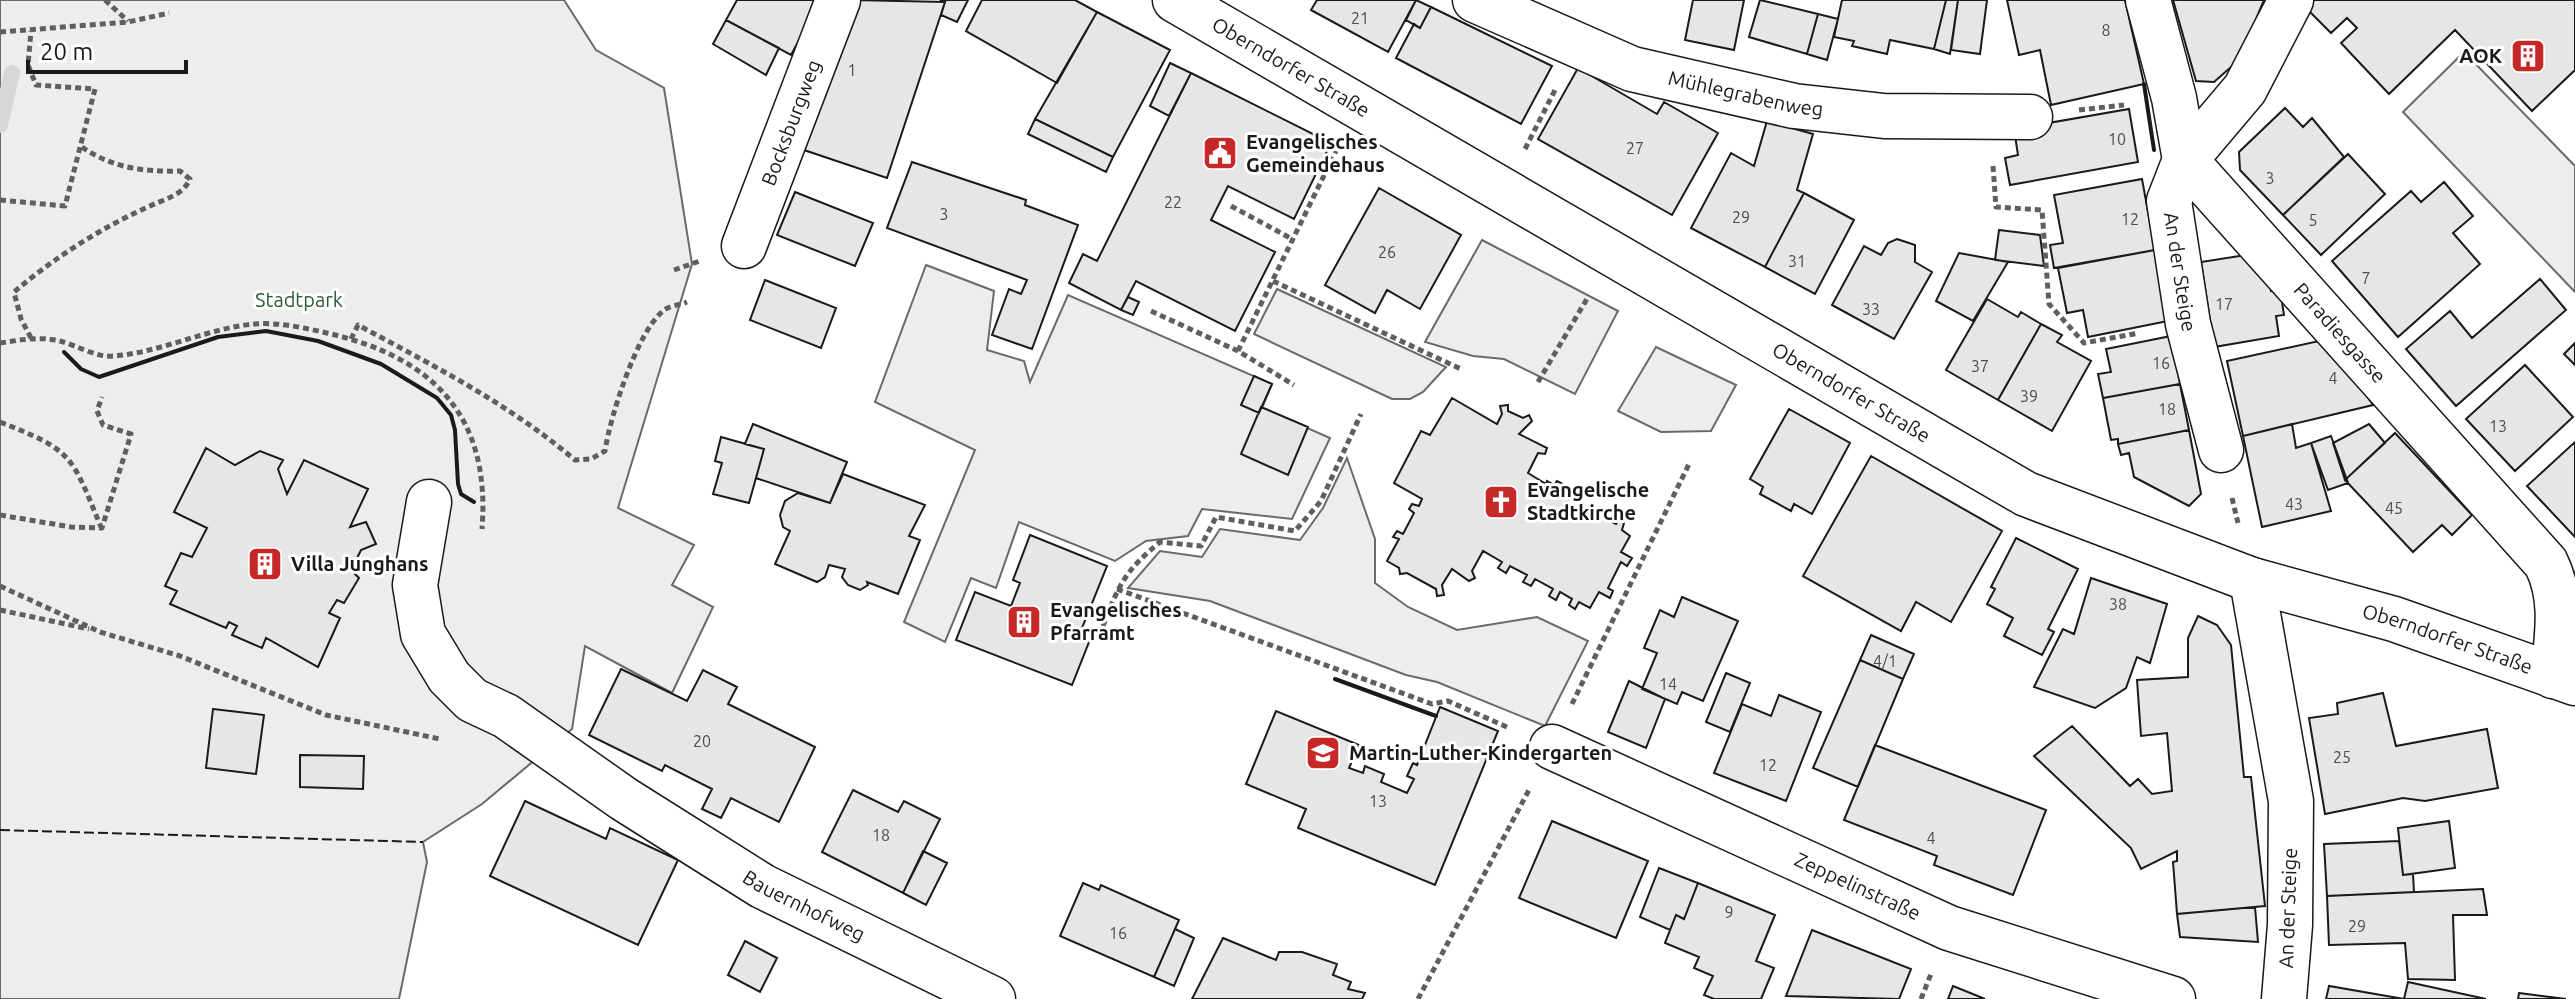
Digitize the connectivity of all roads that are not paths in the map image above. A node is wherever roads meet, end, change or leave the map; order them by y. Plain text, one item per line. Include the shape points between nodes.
1 (838, 0) edge
2 (1175, 0) edge
3 (1475, 0) edge
4 (2148, 0) edge
5 (2291, 0) edge
6 (2010, 117) road end
7 (2185, 160) junction
8 (744, 246) dead end
9 (2221, 450) road end
10 (429, 502) dead end
11 (2252, 580) junction
12 (2564, 680) edge
13 (1552, 747) road end
14 (993, 999) edge
15 (2173, 999) edge
16 (2284, 999) edge

1 - 8 street, Bocksburgweg
2 - 11 street, Oberndorfer Straße via 2026,494
3 - 6 street, Mühlegrabenweg via 1632,69 1794,106 1884,116
4 - 7 street
5 - 7 street via 2245,89
7 - 9 street, An der Steige via 2169,201 2188,324
7 - 12 street, Paradiesgasse via 2546,563 2556,585
10 - 14 street, Bauernhofweg via 415,585 423,634 464,692 762,886
11 - 12 street, Oberndorfer Straße via 2394,619
11 - 16 street, An der Steige via 2291,801
13 - 15 street, Zeppelinstraße via 1949,928

